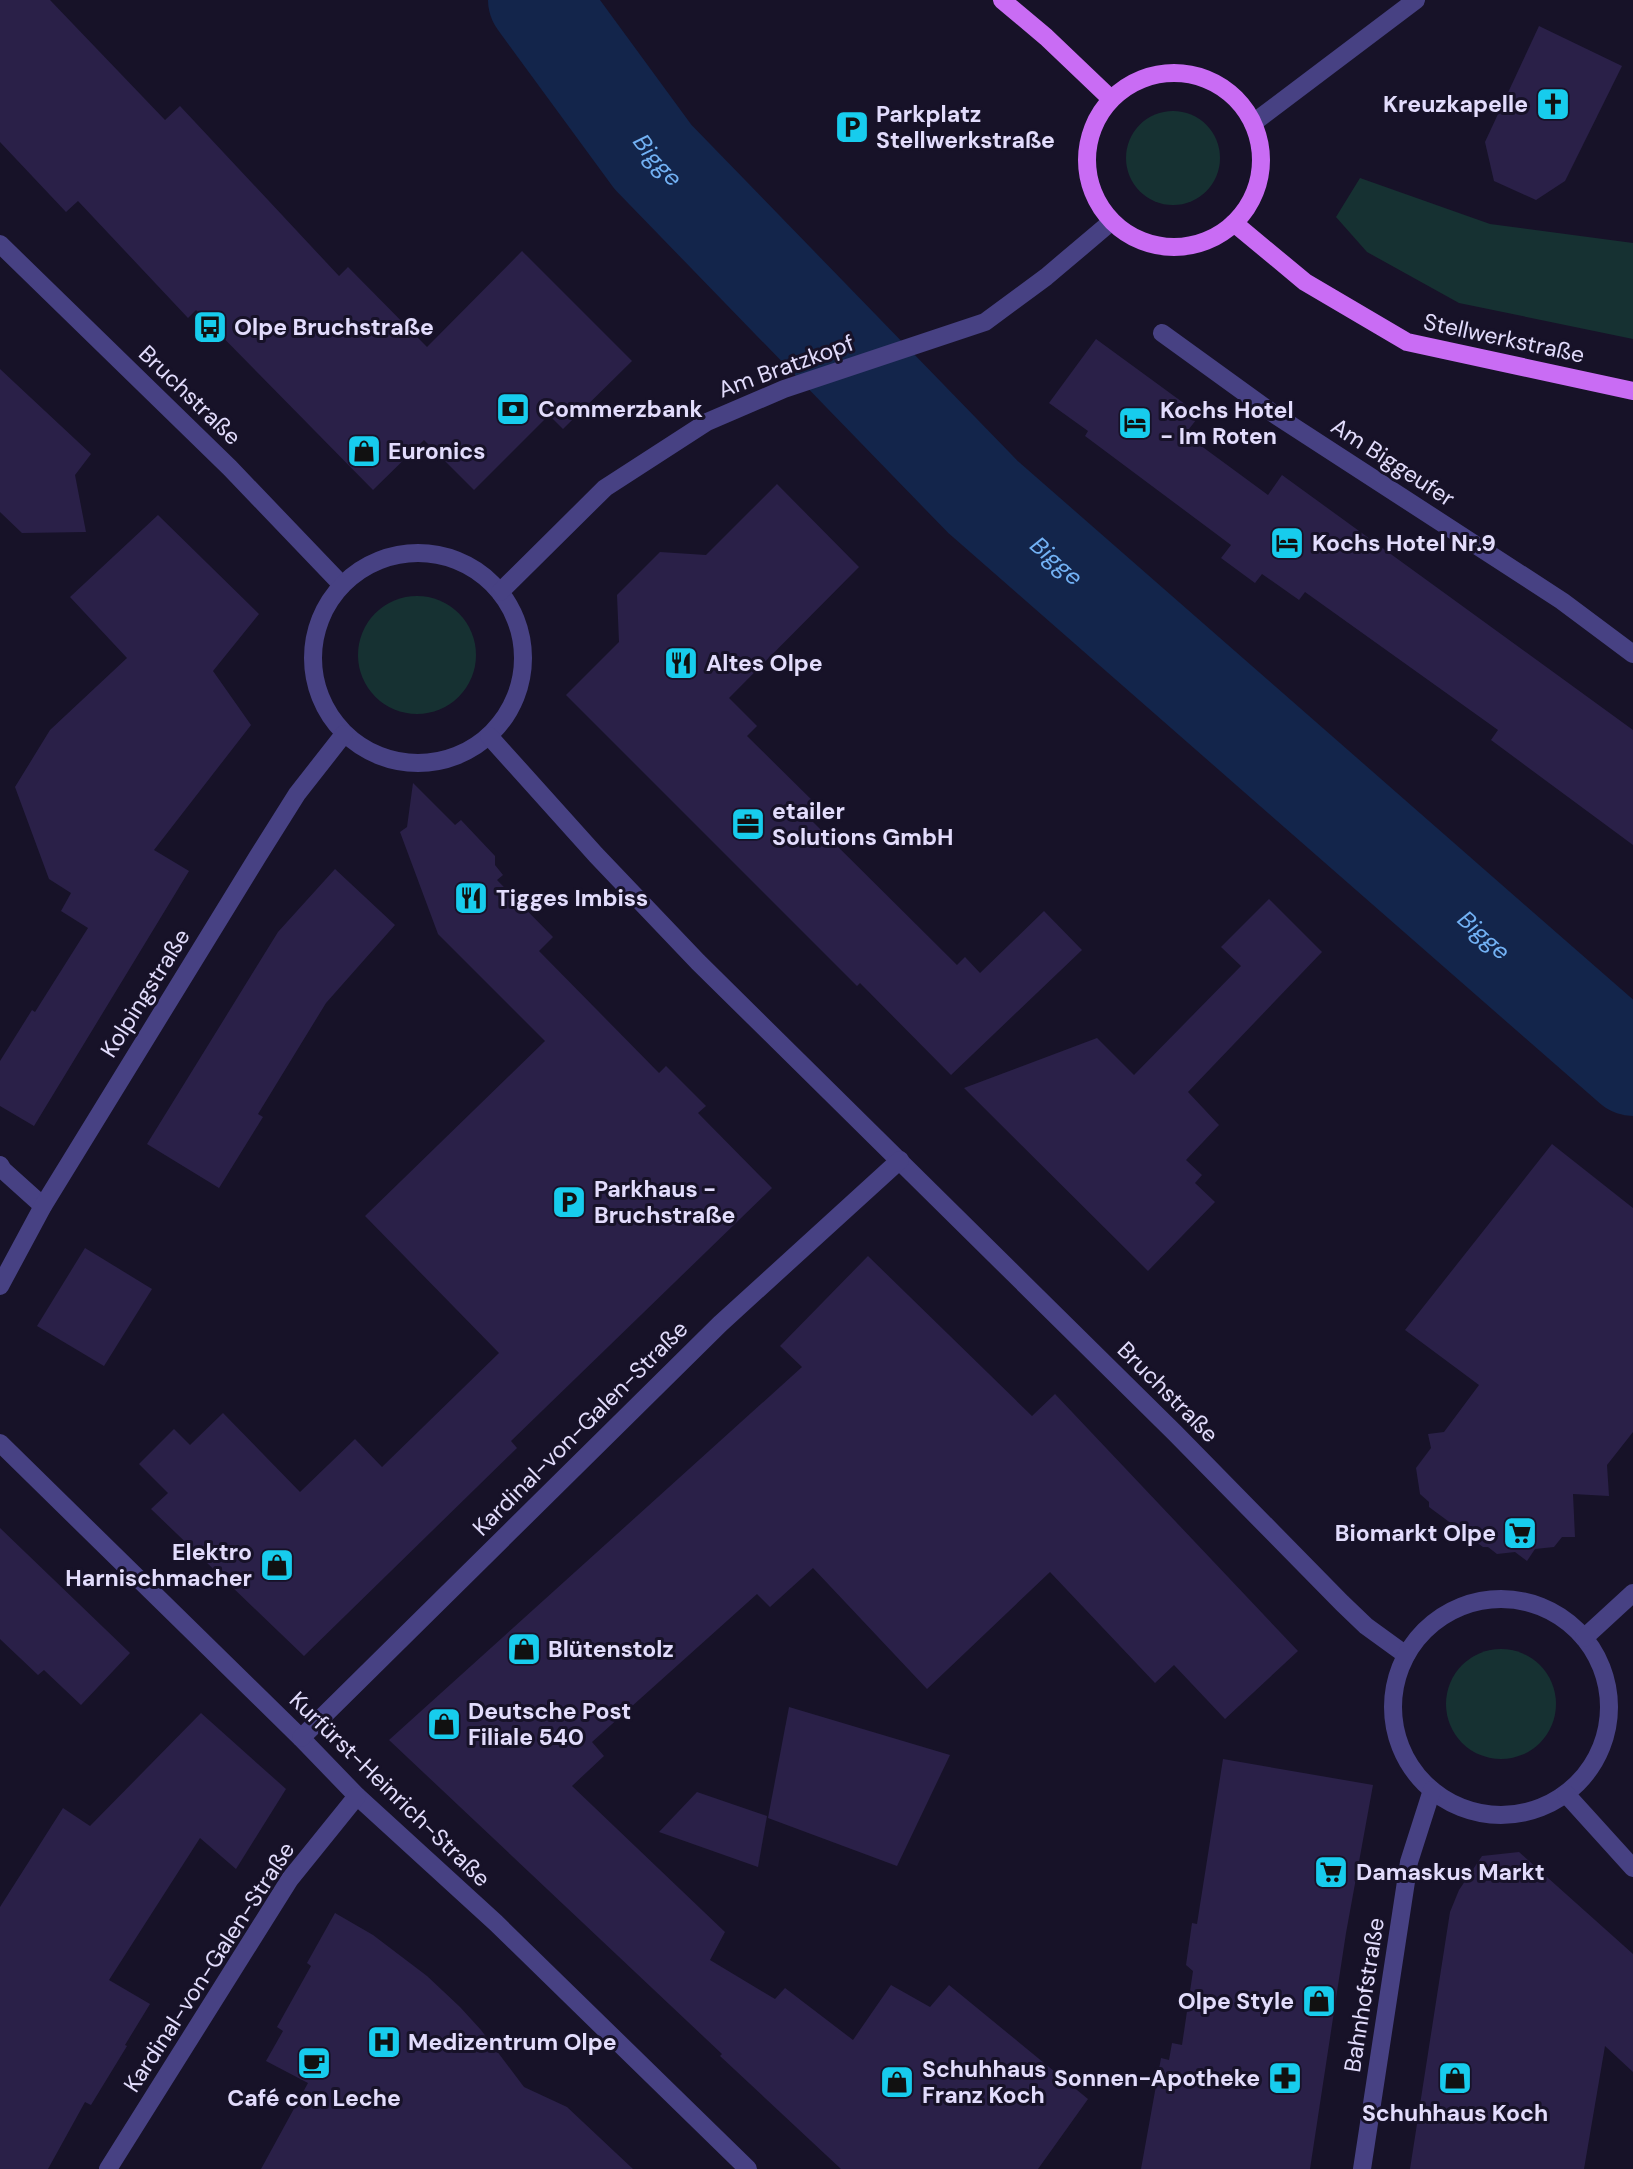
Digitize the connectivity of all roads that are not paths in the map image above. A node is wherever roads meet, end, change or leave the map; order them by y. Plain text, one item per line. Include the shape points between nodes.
1 (1002, 0) edge
2 (1416, 0) edge
3 (1111, 99) junction
4 (1253, 123) junction
5 (1111, 222) junction
6 (1234, 223) junction
7 (0, 244) edge
8 (1162, 333) dead end
9 (1633, 391) edge
10 (342, 585) junction
11 (500, 592) junction
12 (1633, 654) edge
13 (344, 734) junction
14 (488, 736) junction
15 (900, 1160) junction
16 (0, 1165) edge
17 (43, 1206) junction
18 (0, 1286) edge
19 (0, 1443) edge
20 (1633, 1593) edge
21 (1584, 1638) junction
22 (1406, 1655) junction
23 (301, 1738) junction
24 (1432, 1790) junction
25 (1566, 1794) junction
26 (357, 1796) junction
27 (1633, 1868) edge
28 (108, 2169) edge
29 (748, 2169) edge
30 (1362, 2169) edge

1 - 3 main road
2 - 4 street
3 - 4 main road via 1134,82 1160,74 1188,74 1215,83 1237,100
3 - 5 main road via 1087,146 1087,174 1095,200
4 - 6 main road via 1261,165 1257,187
5 - 6 main road via 1133,238 1158,247 1186,247 1212,239
5 - 11 street, Am Bratzkopf via 985,322 784,389 715,418 605,488
6 - 9 main road, Stellwerkstraße via 1305,282 1407,342
7 - 10 street, Bruchstraße via 230,468
8 - 12 street, Am Biggeufer via 1274,414 1562,601
10 - 11 street via 371,563 405,553 441,555 474,568
10 - 13 street via 323,611 313,643 313,676 324,707
11 - 14 street via 516,619 523,650 521,682 509,712
13 - 14 street via 370,753 400,762 432,763 462,754
13 - 17 street, Kolpingstraße via 258,856
14 - 15 street, Bruchstraße via 698,962
15 - 22 street, Bruchstraße via 1342,1603
15 - 23 street, Kardinal-von-Galen-Straße via 720,1324
16 - 17 street
17 - 18 street, Kolpingstraße
19 - 23 street, Kurfürst-Heinrich-Straße
20 - 21 street
21 - 22 street via 1562,1617 1527,1601 1492,1598 1457,1607 1427,1626
21 - 25 street via 1601,1663 1609,1691 1609,1720 1596,1762
22 - 24 street via 1394,1690 1394,1726 1407,1761
23 - 26 street, Kurfürst-Heinrich-Straße
24 - 25 street via 1463,1808 1498,1814 1533,1810
24 - 30 street, Bahnhofstraße via 1409,1862
25 - 27 street
26 - 28 street, Kardinal-von-Galen-Straße via 290,1879
26 - 29 street, Kurfürst-Heinrich-Straße via 496,1923

